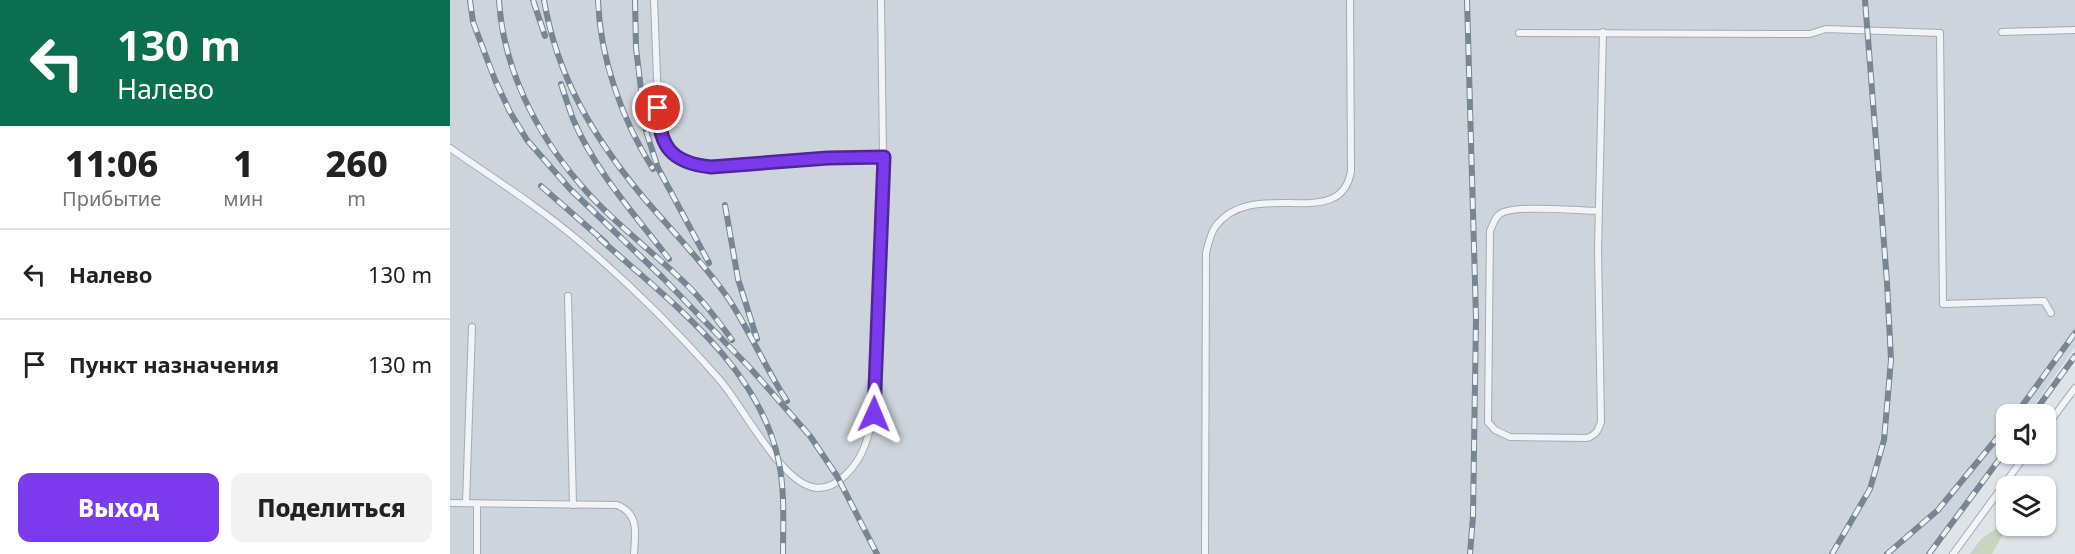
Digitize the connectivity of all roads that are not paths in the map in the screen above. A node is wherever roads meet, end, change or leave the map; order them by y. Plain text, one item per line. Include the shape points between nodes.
1 (654, 0) edge
2 (881, 0) edge
3 (1350, 0) edge
4 (2075, 30) edge
5 (1603, 32) junction
6 (2002, 32) dead end
7 (1519, 33) dead end
8 (450, 148) edge
9 (884, 157) junction
10 (1599, 211) junction
11 (568, 296) dead end
12 (2050, 313) dead end
13 (472, 327) dead end
14 (2075, 388) edge
15 (2056, 414) edge
16 (2019, 464) edge
17 (450, 503) edge
18 (466, 503) junction
19 (477, 503) junction
20 (573, 505) junction
21 (477, 554) edge
22 (634, 554) edge
23 (1205, 554) edge
24 (1953, 554) edge

1 - 9 lane via 659,129 665,144 682,160 711,167
2 - 9 lane
3 - 23 lane via 1351,171 1346,187 1337,197 1321,203 1255,203 1240,207 1215,227 1206,253
4 - 6 lane
5 - 7 lane
5 - 10 lane
5 - 12 lane via 1810,34 1826,29 1940,33 1944,304 2044,301
8 - 9 lane via 603,262 720,380 779,462 798,481 822,488 839,481 855,464 874,414
10 - 10 lane via 1599,430 1587,438 1502,434 1488,422 1490,231 1494,221 1514,209
11 - 20 lane
13 - 18 lane
14 - 15 lane
16 - 24 lane
17 - 18 lane
18 - 19 lane
19 - 20 lane
19 - 21 lane
20 - 22 lane via 624,508 635,522

